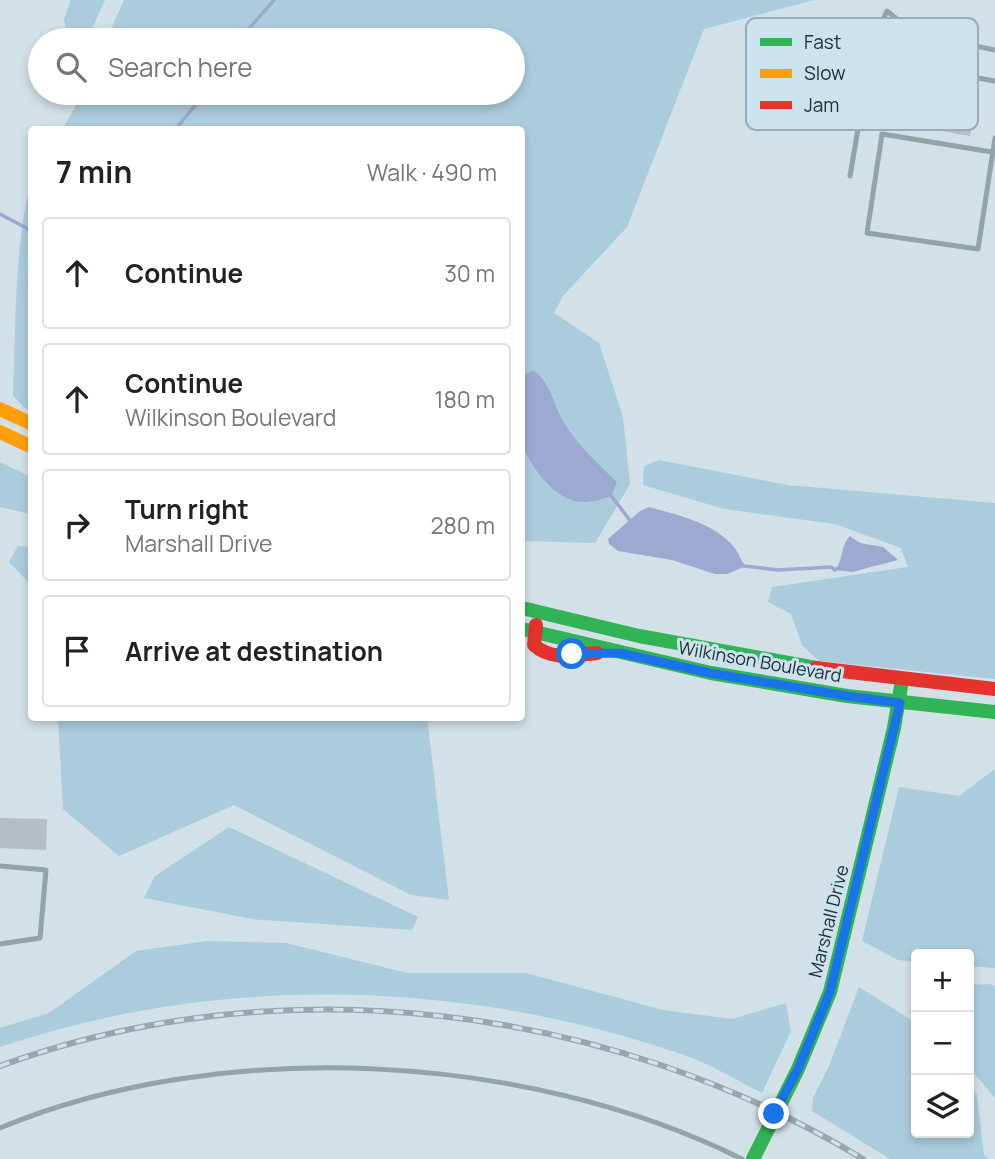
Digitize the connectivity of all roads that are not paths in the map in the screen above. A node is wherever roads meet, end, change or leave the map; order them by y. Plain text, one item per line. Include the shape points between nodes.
1 (884, 18) edge
2 (896, 18) edge
3 (858, 130) edge
4 (995, 138) edge
5 (992, 152) junction
6 (850, 176) dead end
7 (0, 409) edge
8 (28, 422) edge
9 (0, 432) edge
10 (28, 445) edge
11 (525, 609) edge
12 (538, 612) junction
13 (528, 631) edge
14 (902, 680) junction
15 (995, 689) edge
16 (900, 703) junction
17 (995, 712) edge
18 (0, 866) edge
19 (0, 944) edge
20 (0, 1128) edge
21 (742, 1159) edge
22 (753, 1159) edge

1 - 2 lane via 887,11
3 - 6 lane
4 - 5 lane
5 - 5 lane via 882,134 867,233 978,249
7 - 8 main road
9 - 10 main road
11 - 12 main road, Wilkinson Boulevard
12 - 13 main road
12 - 14 main road, Wilkinson Boulevard via 760,659
13 - 16 main road, Wilkinson Boulevard via 542,652 620,653 721,675
14 - 15 main road, Wilkinson Boulevard
14 - 16 main road, Marshall Drive
16 - 17 main road, Wilkinson Boulevard
16 - 22 main road, Marshall Drive via 830,992
18 - 19 lane via 46,870 40,938
20 - 21 lane via 93,1095 150,1083 284,1067 362,1068 501,1082 574,1098 697,1138

